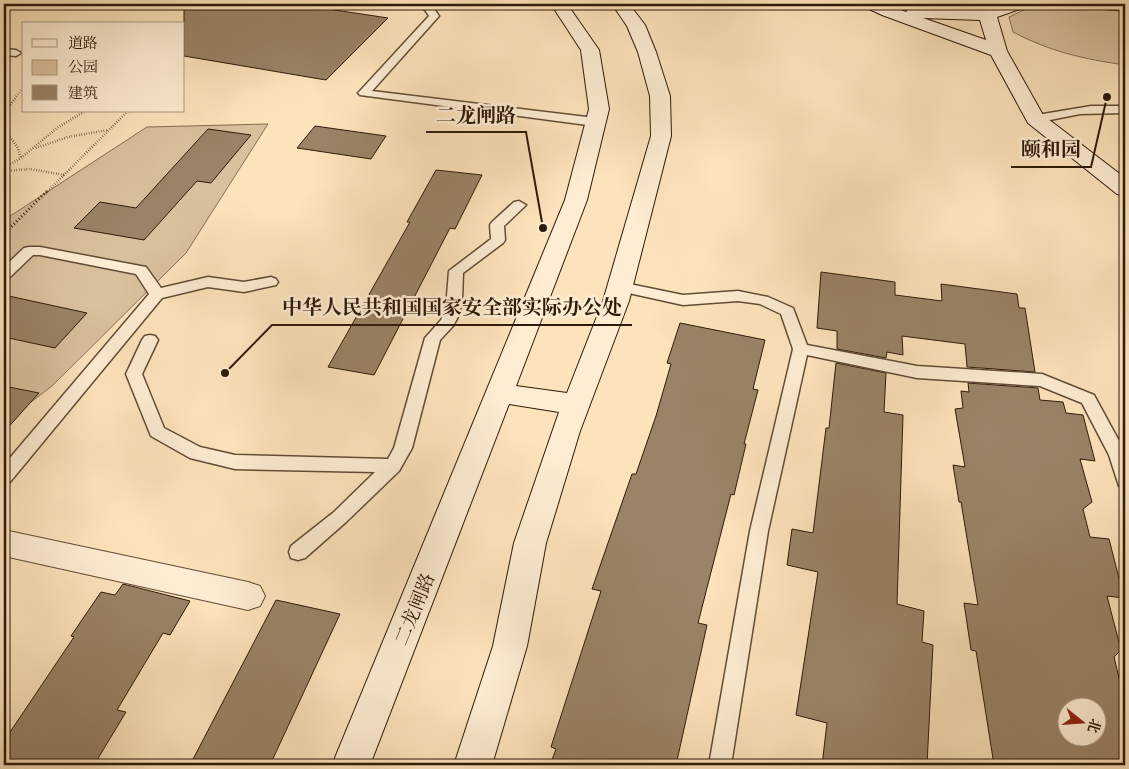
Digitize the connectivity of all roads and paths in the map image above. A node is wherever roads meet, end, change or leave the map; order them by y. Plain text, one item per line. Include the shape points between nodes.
1 (420, 4) edge
2 (559, 4) edge
3 (620, 4) edge
4 (1017, 4) edge
5 (1101, 4) edge
6 (1125, 6) edge
7 (880, 7) edge
8 (987, 15) junction
9 (998, 51) junction
10 (4, 52) edge
11 (16, 53) dead end
12 (22, 89) edge
13 (1125, 110) edge
14 (83, 112) edge
15 (127, 112) edge
16 (1035, 119) junction
17 (595, 122) junction
18 (4, 127) edge
19 (108, 130) junction
20 (30, 150) junction
21 (21, 158) junction
22 (4, 170) edge
23 (64, 175) junction
24 (1125, 189) edge
25 (519, 205) dead end
26 (4, 228) edge
27 (9, 228) junction
28 (4, 234) edge
29 (4, 275) edge
30 (271, 282) dead end
31 (620, 288) junction
32 (157, 294) junction
33 (150, 340) dead end
34 (801, 350) junction
35 (500, 393) junction
36 (576, 405) junction
37 (393, 466) junction
38 (4, 477) edge
39 (1125, 481) edge
40 (4, 544) edge
41 (298, 552) dead end
42 (248, 596) dead end
43 (351, 765) edge
44 (473, 765) edge
45 (720, 765) edge

1 - 17 lane via 429,8 434,16 364,93
2 - 17 main road, 二龙闸路 via 590,50 599,109
3 - 31 main road via 636,25 647,52 660,96 661,136
4 - 8 main road
5 - 6 main road
7 - 8 main road
7 - 9 main road
8 - 9 main road
9 - 16 main road
10 - 11 lane
12 - 18 path via 8,108
13 - 16 lane via 1067,111
14 - 20 path
15 - 19 path
16 - 24 main road
17 - 35 main road, 二龙闸路 via 576,200
18 - 21 path
19 - 20 path via 68,136
19 - 23 path
20 - 21 path
21 - 22 path
22 - 23 path via 30,169
23 - 27 path
25 - 37 lane via 498,225 498,240 456,271 454,310 446,326 433,338 403,448
26 - 27 path
27 - 28 path
29 - 32 lane via 29,251 40,251 141,270
30 - 32 lane via 244,287 208,282
31 - 34 lane via 683,300 738,296 763,300 788,311
31 - 36 main road
32 - 38 lane
33 - 37 lane via 134,374 157,432 196,453 235,462
34 - 39 lane via 917,372 1042,380 1088,399 1118,455
34 - 45 lane via 759,531
35 - 36 main road
35 - 43 main road, 二龙闸路
36 - 44 main road via 530,543 510,646
37 - 41 lane
40 - 42 main road

